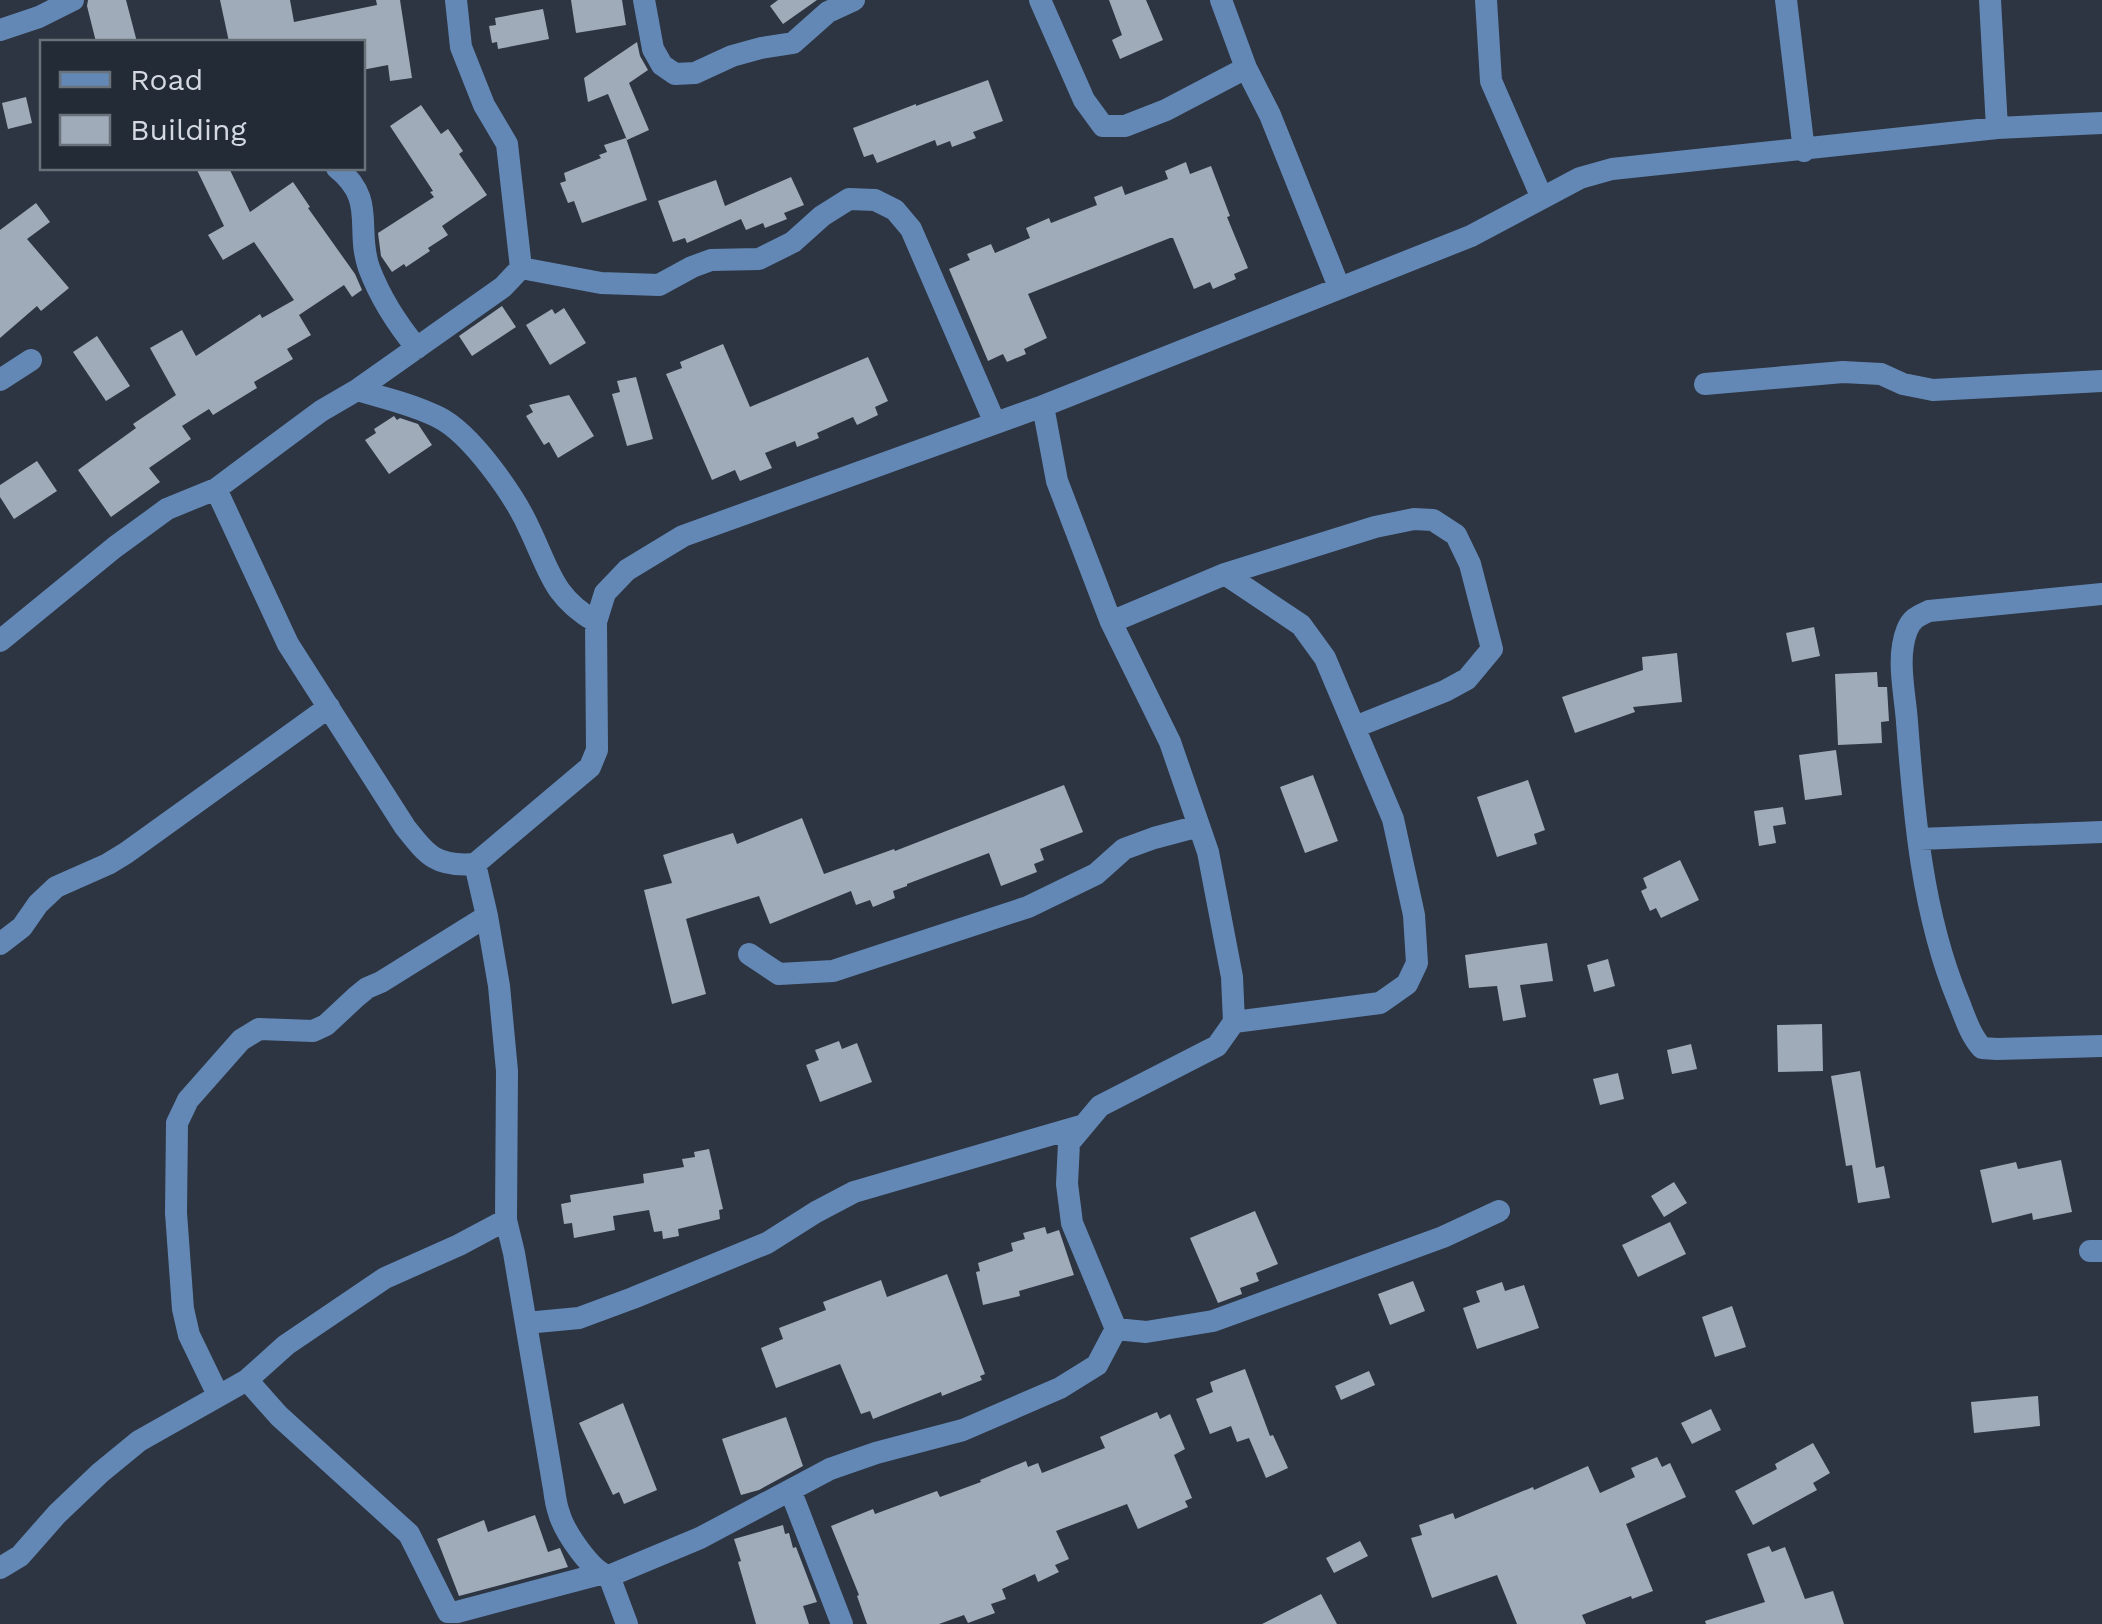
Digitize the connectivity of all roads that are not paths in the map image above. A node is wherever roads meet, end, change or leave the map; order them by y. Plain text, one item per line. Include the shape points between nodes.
1 (72, 0) edge
2 (456, 0) edge
3 (644, 0) edge
4 (854, 0) edge
5 (1040, 0) edge
6 (1221, 0) edge
7 (1486, 0) edge
8 (1786, 0) edge
9 (1990, 0) edge
10 (0, 30) edge
11 (1246, 68) junction
12 (1997, 128) junction
13 (2100, 131) edge
14 (1804, 150) junction
15 (339, 170) edge
16 (1542, 198) junction
17 (521, 268) junction
18 (1339, 286) junction
19 (417, 348) junction
20 (32, 360) dead end
21 (0, 380) edge
22 (2102, 381) edge
23 (1705, 384) dead end
24 (356, 390) junction
25 (1044, 406) junction
26 (995, 423) junction
27 (216, 489) junction
28 (1226, 574) junction
29 (2102, 594) edge
30 (596, 622) junction
31 (1112, 622) junction
32 (0, 640) edge
33 (329, 707) junction
34 (1355, 727) junction
35 (1199, 826) junction
36 (2102, 832) edge
37 (1920, 840) junction
38 (475, 864) junction
39 (487, 916) junction
40 (0, 944) edge
41 (749, 954) dead end
42 (1234, 1022) junction
43 (2102, 1046) edge
44 (1084, 1125) junction
45 (1499, 1211) dead end
46 (506, 1220) junction
47 (526, 1323) junction
48 (1116, 1328) junction
49 (246, 1380) junction
50 (218, 1396) junction
51 (791, 1492) junction
52 (0, 1568) edge
53 (605, 1575) junction
54 (627, 1624) edge
55 (842, 1624) edge

1 - 10 street
2 - 17 street via 461,47 507,144
3 - 4 street via 653,49 675,74 793,42
5 - 11 street via 1084,100 1103,126 1125,126 1166,110
6 - 11 street
7 - 16 street via 1492,81
8 - 14 street
9 - 12 street
11 - 18 street
12 - 13 street
12 - 14 street
14 - 16 street via 1612,170
15 - 19 street via 359,193 374,280
16 - 18 street via 1471,236
17 - 19 street
17 - 26 street via 601,283 659,285 711,260 758,259 793,242 848,199 875,200 896,210 911,229
18 - 25 street
19 - 24 street
20 - 21 street
22 - 23 street via 1933,390 1881,374 1843,372
24 - 27 street
24 - 30 street via 440,418 462,434 528,524 556,588
25 - 26 street
25 - 31 street via 1057,481
26 - 30 street via 683,536 627,570 606,593
27 - 32 street via 167,510
27 - 33 street via 288,644
28 - 31 street
28 - 34 street via 1314,640
28 - 34 street via 1414,519 1434,520 1456,535 1492,649 1456,685
29 - 37 street via 1929,611 1914,618 1902,658
30 - 38 street via 597,750 590,767
31 - 35 street via 1170,742
33 - 38 street via 425,852 451,866
33 - 40 street via 126,853 56,886
34 - 42 street via 1393,819 1414,915 1417,964 1407,984 1380,1003
35 - 41 street via 1124,848 1096,874 1028,908 833,971 779,974
35 - 42 street via 1232,978
36 - 37 street
37 - 43 street via 1934,929 1974,1039 1982,1048
38 - 39 street
39 - 46 street via 507,1072
39 - 50 street via 367,988 326,1026 259,1029 241,1040 188,1100 176,1138 183,1309
42 - 44 street via 1217,1046 1100,1106
44 - 47 street via 854,1192 768,1243 633,1298 579,1318
44 - 48 street via 1069,1144 1072,1223
45 - 48 street via 1212,1321 1146,1332
46 - 47 street
46 - 49 street via 385,1278
47 - 53 street via 559,1514 568,1535
48 - 51 street via 1097,1365 1060,1388 962,1430 830,1469
49 - 50 street
49 - 53 street via 410,1534 448,1612
50 - 52 street via 139,1442
51 - 53 street
51 - 55 street
53 - 54 street

